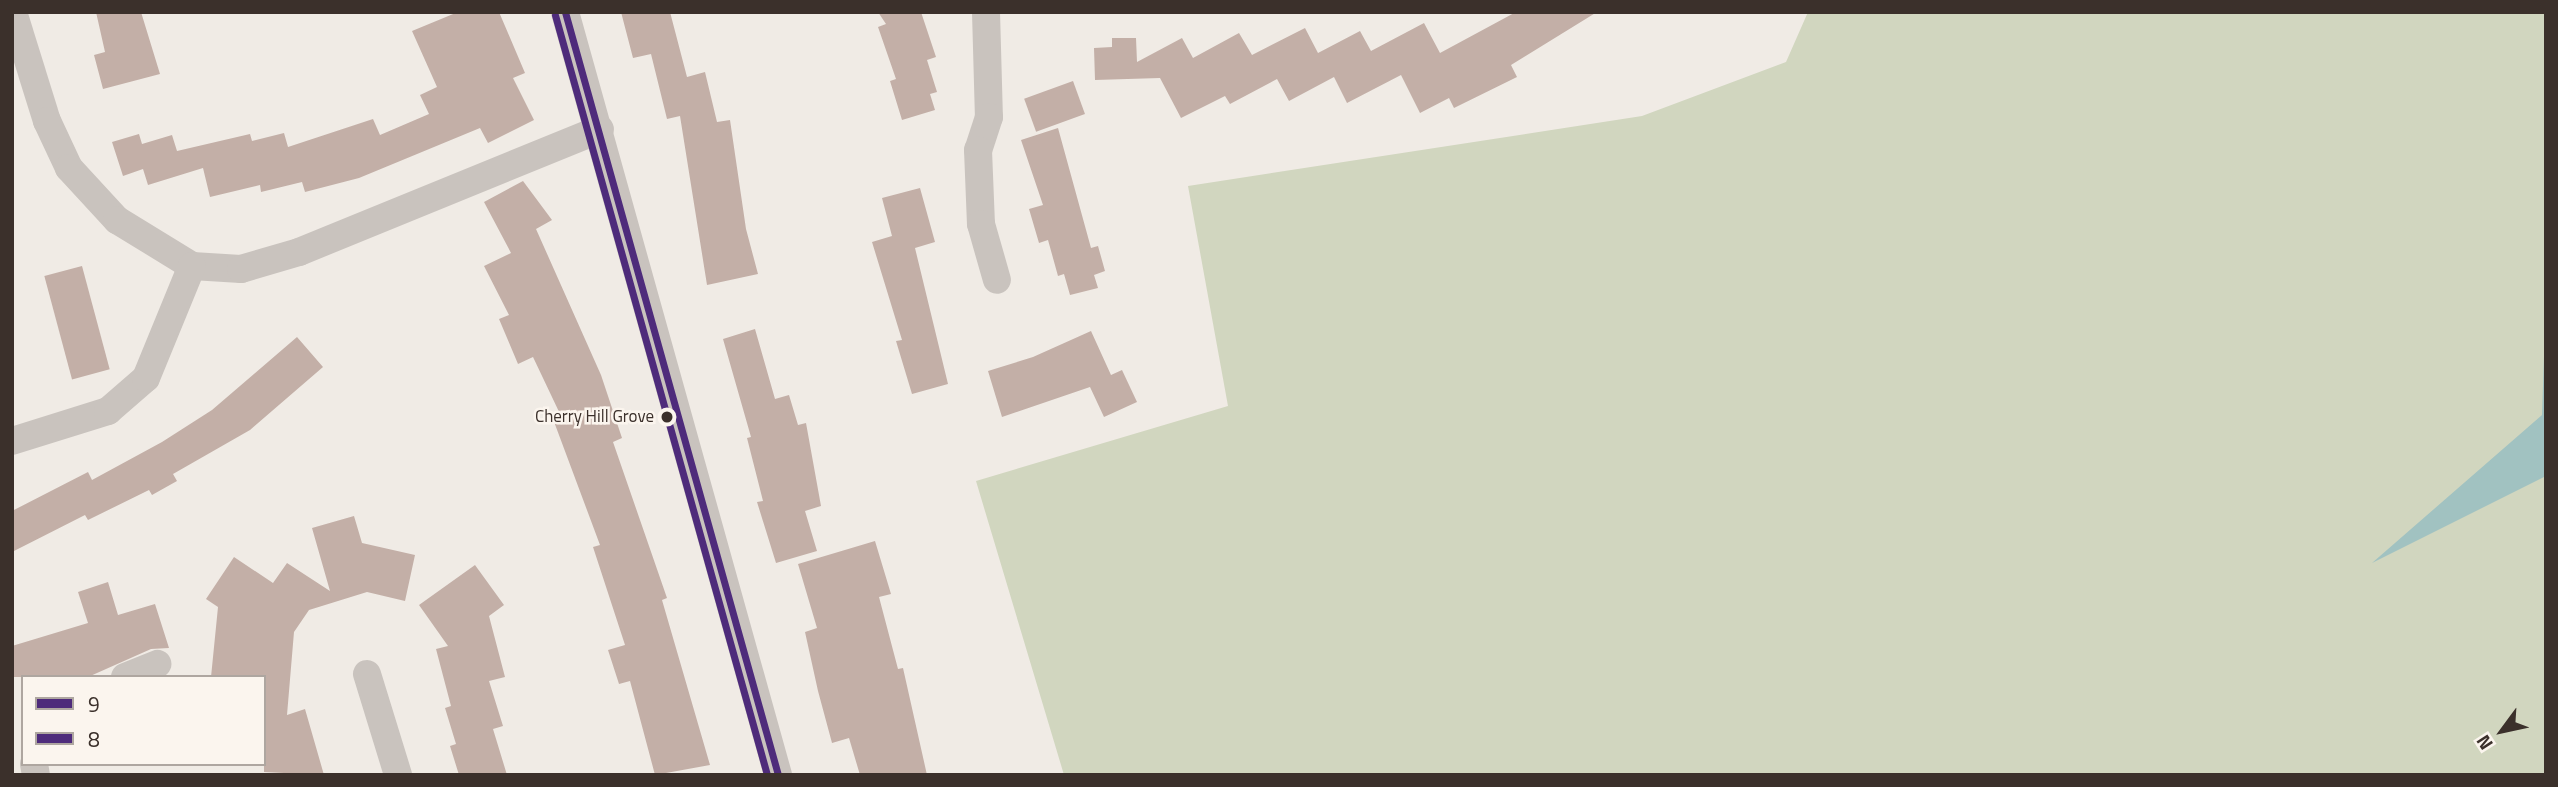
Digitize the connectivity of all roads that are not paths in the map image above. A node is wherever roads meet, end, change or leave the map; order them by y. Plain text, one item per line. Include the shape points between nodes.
1 (13, 12) edge
2 (565, 12) edge
3 (986, 12) edge
4 (600, 129) junction
5 (192, 266) junction
6 (997, 280) dead end
7 (12, 441) edge
8 (157, 664) dead end
9 (367, 674) dead end
10 (130, 675) edge
11 (398, 775) edge
12 (778, 775) edge

1 - 5 street via 47,121 69,168 117,220
2 - 4 street
3 - 6 street via 989,117 978,150 981,224
4 - 5 street via 299,252 241,269
4 - 12 street
5 - 7 street via 146,378 108,411
8 - 10 street
9 - 11 street

